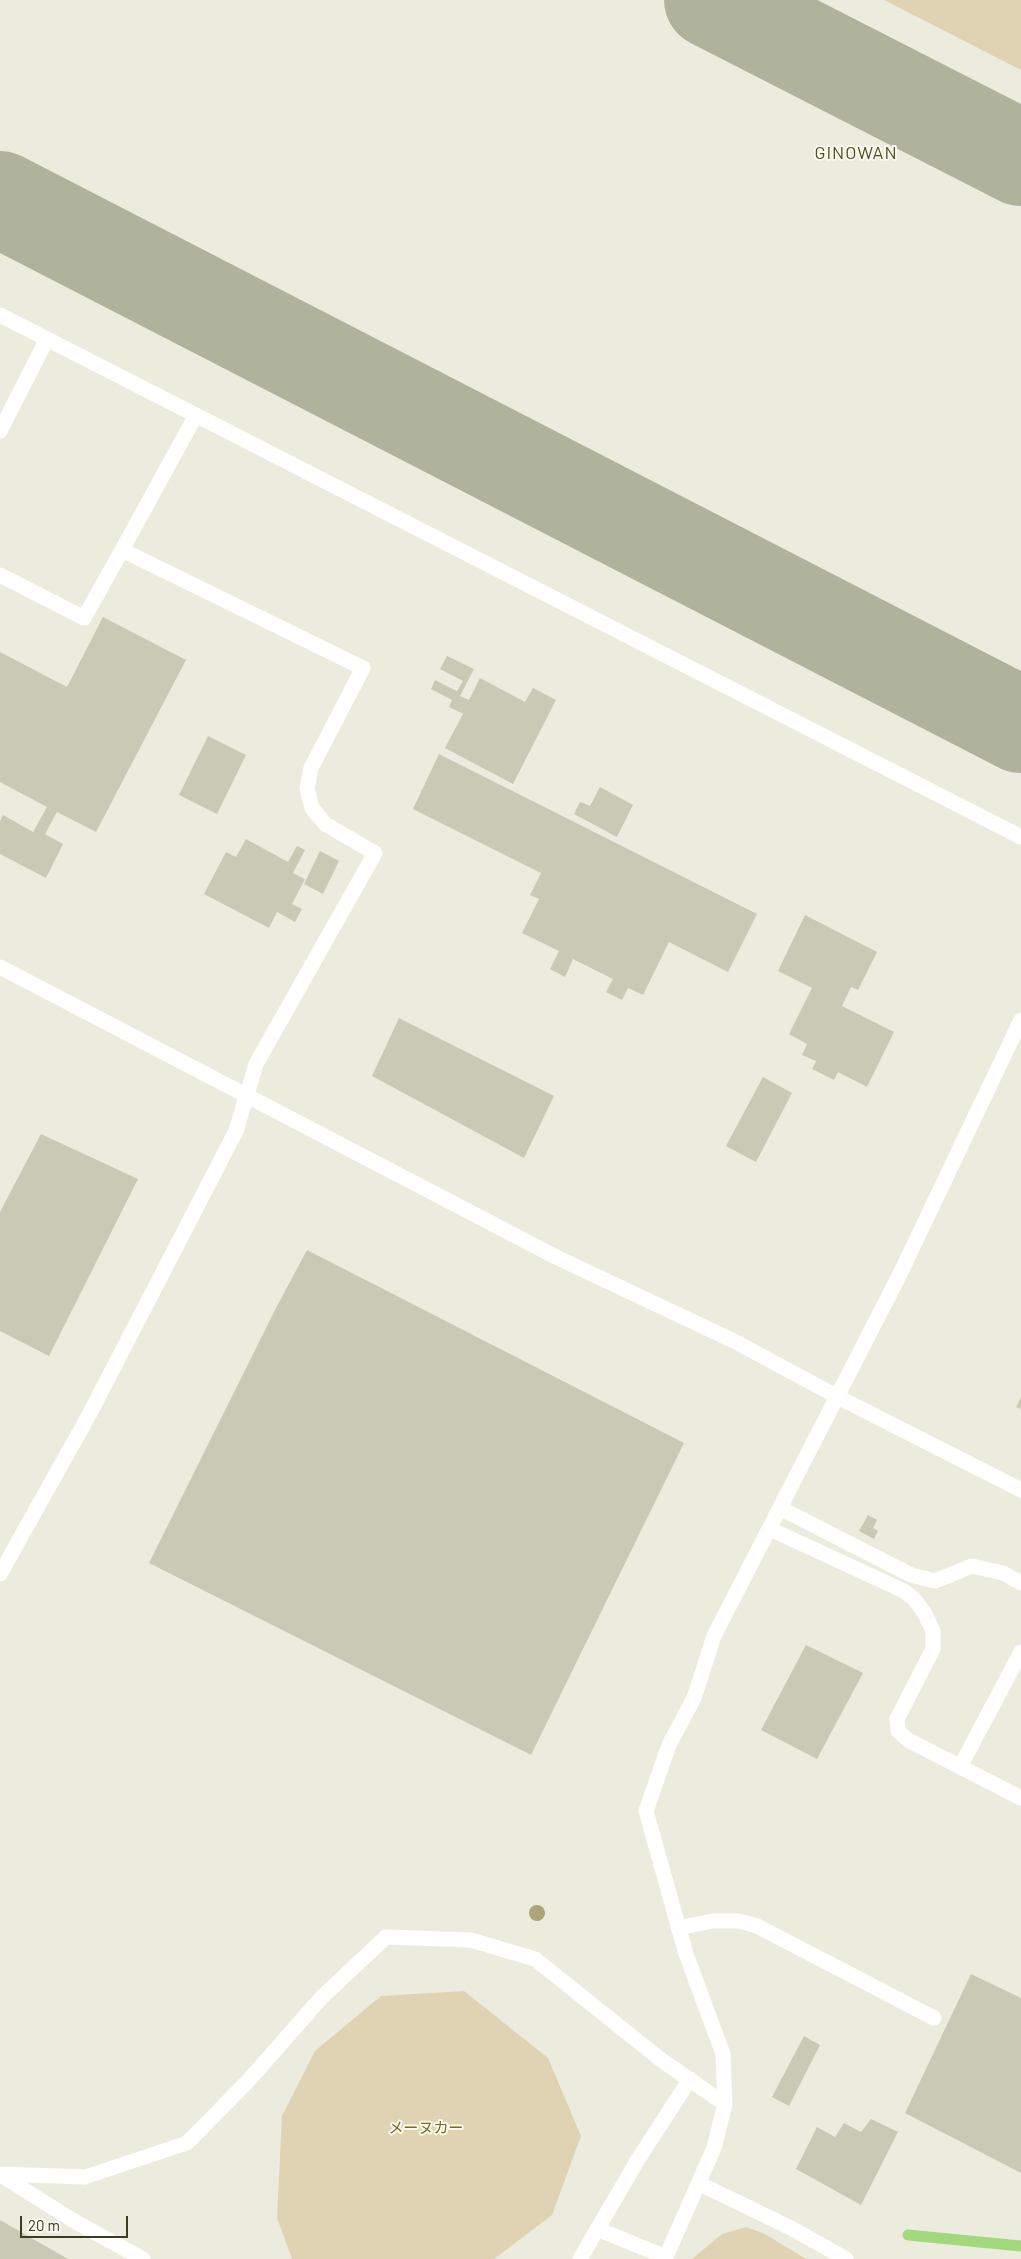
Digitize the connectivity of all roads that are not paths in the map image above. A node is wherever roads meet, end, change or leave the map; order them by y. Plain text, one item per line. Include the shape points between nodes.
1 (0, 315) edge
2 (48, 339) junction
3 (196, 415) junction
4 (0, 431) edge
5 (122, 550) junction
6 (0, 575) edge
7 (1021, 837) edge
8 (0, 966) edge
9 (1021, 1020) edge
10 (246, 1097) junction
11 (838, 1398) junction
12 (1021, 1490) edge
13 (780, 1508) junction
14 (770, 1528) junction
15 (0, 1574) edge
16 (1021, 1583) edge
17 (1021, 1652) edge
18 (960, 1767) junction
19 (1021, 1798) edge
20 (678, 1928) junction
21 (934, 2018) dead end
22 (690, 2079) junction
23 (725, 2104) junction
24 (700, 2184) junction
25 (597, 2229) junction
26 (665, 2258) edge
27 (144, 2259) edge
28 (580, 2259) edge
29 (846, 2259) edge

1 - 2 lane
2 - 3 lane
2 - 4 lane
3 - 5 lane
3 - 7 lane
5 - 6 lane via 84,618
5 - 10 lane via 363,668 311,768 307,789 312,808 325,824 375,853 256,1064
8 - 10 lane
9 - 11 lane
10 - 11 lane via 558,1258 734,1341
10 - 15 lane via 236,1131 89,1415
11 - 12 lane
11 - 13 lane
13 - 14 lane
13 - 16 lane via 911,1575 935,1581 972,1566 1003,1573
14 - 18 lane via 904,1591 915,1600 933,1632 933,1649 897,1719 898,1731 908,1740
14 - 20 lane via 714,1636 694,1698 669,1745 646,1811
17 - 18 lane
18 - 19 lane
20 - 21 lane via 712,1921 757,1926
20 - 23 lane via 723,2054
22 - 23 lane
22 - 25 lane
22 - 27 lane via 660,2059 535,1959 471,1940 386,1937 322,1997 249,2080 187,2143 85,2177 0,2174 74,2221
23 - 24 lane via 714,2148
24 - 26 lane via 682,2216
24 - 29 lane
25 - 26 lane
25 - 28 lane

